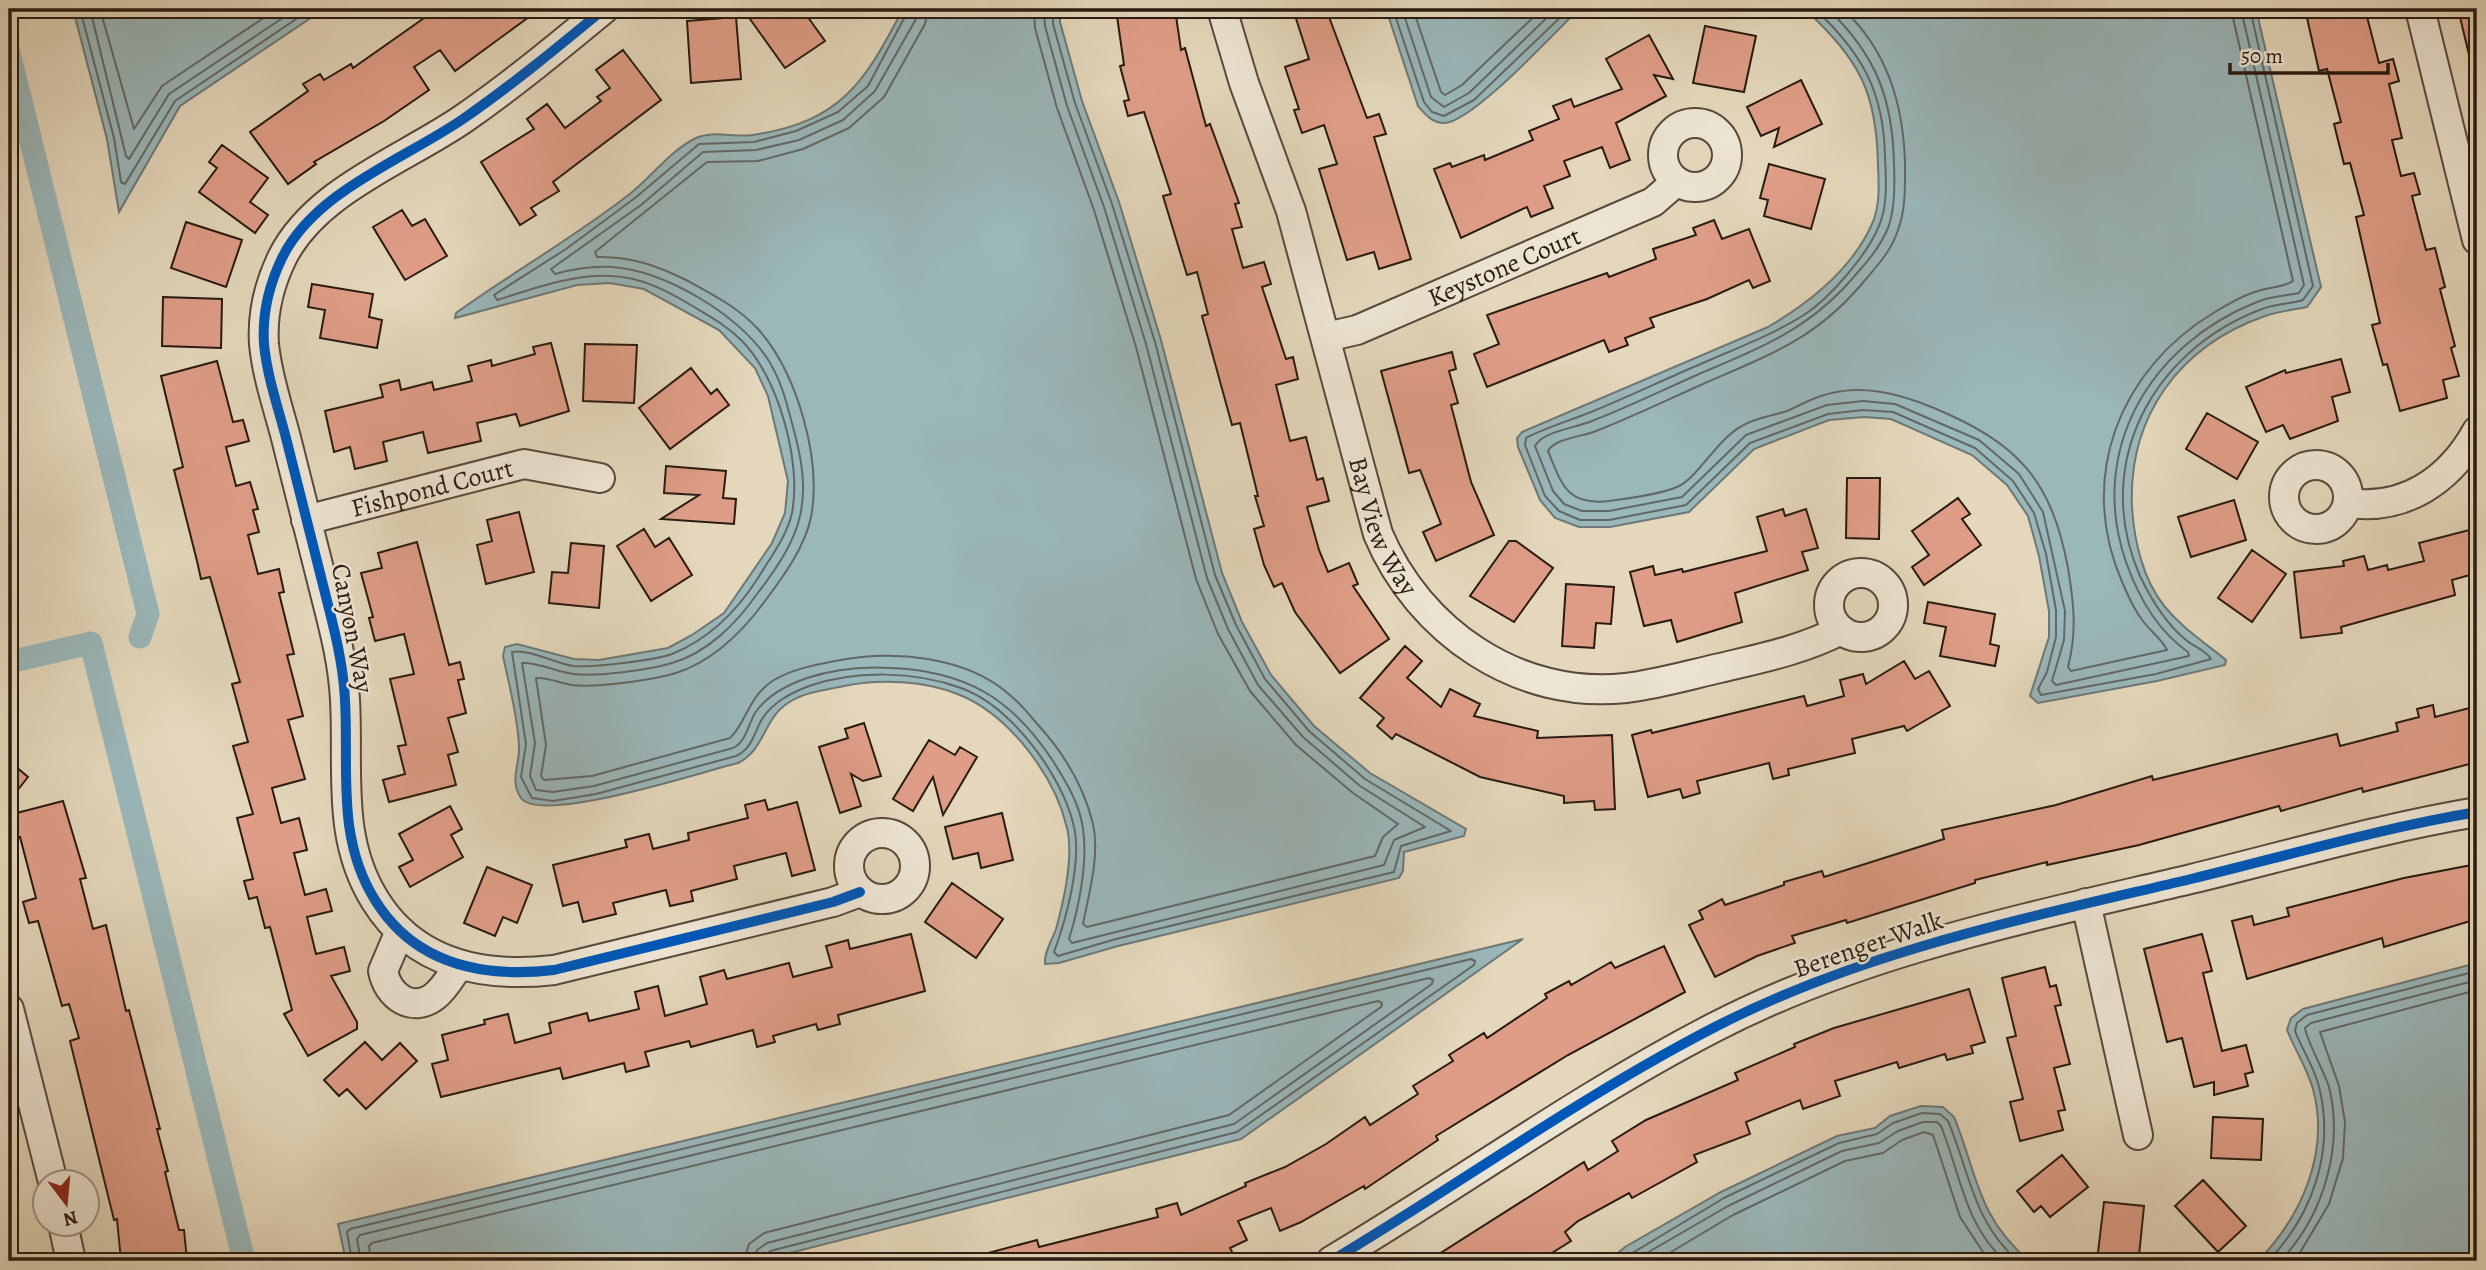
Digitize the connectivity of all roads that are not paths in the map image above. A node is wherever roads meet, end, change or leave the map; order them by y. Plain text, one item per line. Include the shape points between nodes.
1 (604, 9) edge
2 (1222, 9) edge
3 (2420, 9) edge
4 (1676, 182) dead end
5 (2477, 240) edge
6 (1326, 337) junction
7 (2472, 449) edge
8 (600, 478) dead end
9 (2348, 503) dead end
10 (306, 520) junction
11 (1841, 630) dead end
12 (2477, 813) edge
13 (860, 892) dead end
14 (2087, 904) junction
15 (400, 930) junction
16 (459, 965) junction
17 (9, 1009) edge
18 (2138, 1135) dead end
19 (49, 1168) edge
20 (66, 1238) edge
21 (71, 1261) edge
22 (1331, 1261) edge

1 - 10 street, Canyon Way via 463,119 329,201 284,254 265,310 264,342
2 - 6 street, Bay View Way
3 - 5 street
4 - 6 street, Keystone Court via 1653,202 1357,330
6 - 11 street, Bay View Way via 1372,513 1389,560 1435,620 1487,659 1558,684 1624,688 1811,646
7 - 9 street via 2420,491 2397,502
8 - 10 street, Fishpond Court via 524,464
10 - 15 street, Canyon Way via 344,676 351,845 376,902
12 - 14 street, Berenger Walk
13 - 16 street, Canyon Way via 554,970 517,974
14 - 18 street
14 - 22 street, Berenger Walk via 1846,971 1717,1026 1593,1094
15 - 16 street, Canyon Way via 430,953
15 - 16 street via 383,971 392,994 402,1001 415,1003 437,994
17 - 19 street
20 - 21 street

